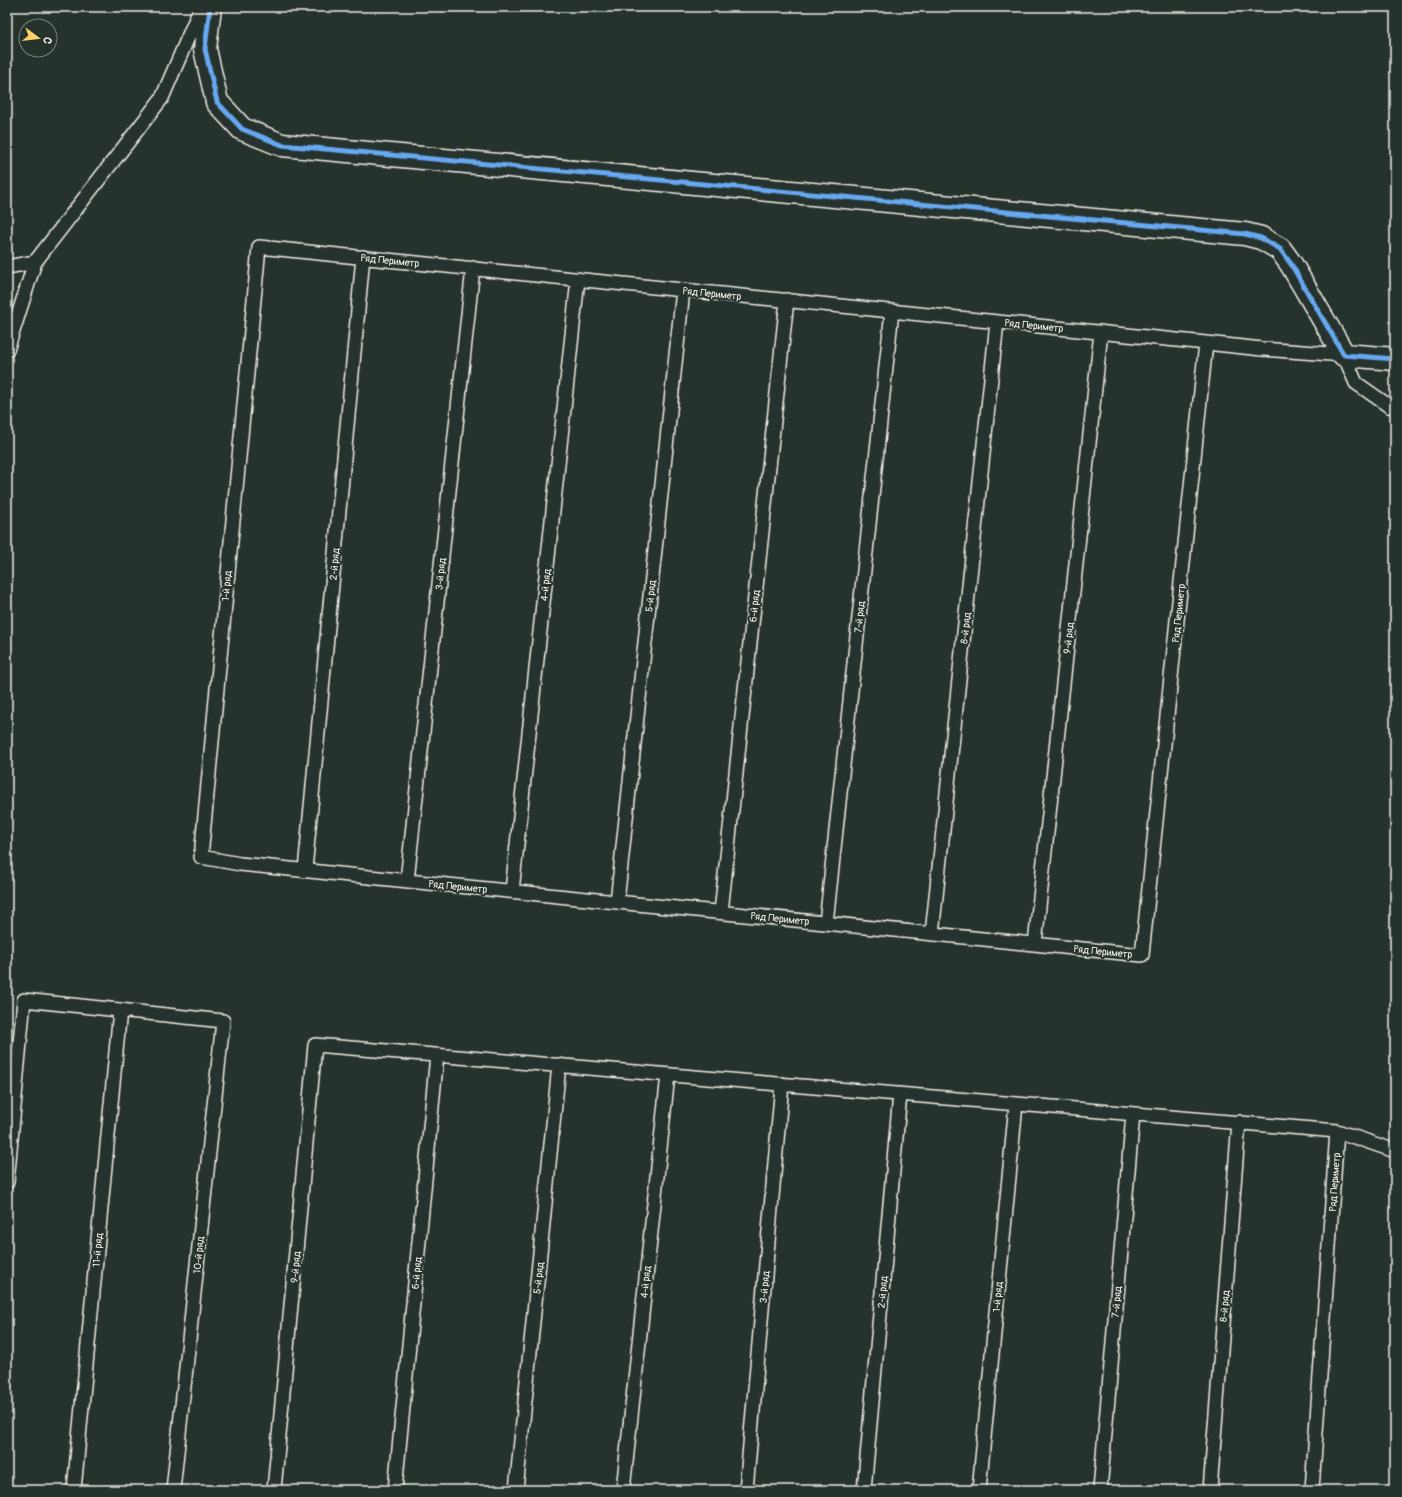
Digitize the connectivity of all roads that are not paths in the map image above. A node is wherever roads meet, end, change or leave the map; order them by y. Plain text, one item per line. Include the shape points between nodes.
1 (201, 7) edge
2 (210, 7) edge
3 (363, 257) junction
4 (35, 262) junction
5 (7, 267) edge
6 (473, 268) junction
7 (256, 274) joint
8 (578, 279) junction
9 (683, 290) junction
10 (786, 300) junction
11 (892, 311) junction
12 (997, 322) junction
13 (1101, 332) junction
14 (1206, 342) junction
15 (7, 350) edge
16 (1344, 355) junction
17 (1395, 359) edge
18 (1395, 407) edge
19 (240, 864) joint
20 (304, 870) junction
21 (407, 880) junction
22 (512, 891) junction
23 (617, 902) junction
24 (721, 912) junction
25 (826, 923) junction
26 (932, 934) junction
27 (1035, 944) junction
28 (120, 1010) junction
29 (437, 1055) junction
30 (559, 1065) junction
31 (668, 1075) junction
32 (782, 1084) junction
33 (900, 1094) junction
34 (1016, 1104) junction
35 (1133, 1114) junction
36 (1239, 1122) junction
37 (1338, 1131) junction
38 (1395, 1151) edge
39 (7, 1182) edge
40 (74, 1490) edge
41 (173, 1490) edge
42 (274, 1490) edge
43 (395, 1490) edge
44 (516, 1490) edge
45 (623, 1490) edge
46 (746, 1490) edge
47 (864, 1490) edge
48 (979, 1490) edge
49 (1100, 1490) edge
50 (1210, 1490) edge
51 (1312, 1490) edge

1 - 4 lane via 162,98
2 - 16 street via 205,49 217,102 242,129 282,145 1245,234 1261,238 1280,248
3 - 6 lane, Ряд Периметр
3 - 7 lane, Ряд Периметр via 259,247
3 - 20 lane, 2-й ряд
4 - 5 lane
4 - 15 lane
6 - 8 lane, Ряд Периметр
6 - 21 lane, 3-й ряд
7 - 19 lane, 1-й ряд via 201,857
8 - 9 lane, Ряд Периметр
8 - 22 lane, 4-й ряд
9 - 10 lane, Ряд Периметр
9 - 23 lane, 5-й ряд
10 - 11 lane, Ряд Периметр
10 - 24 lane, 6-й ряд
11 - 12 lane, Ряд Периметр
11 - 25 lane, 7-й ряд
12 - 13 lane, Ряд Периметр
12 - 26 lane, 8-й ряд
13 - 14 lane, Ряд Периметр
13 - 27 lane, 9-й ряд
14 - 16 lane
14 - 27 lane, Ряд Периметр via 1142,955
16 - 17 street
16 - 18 lane via 1356,383 1389,406
19 - 20 lane, Ряд Периметр
20 - 21 lane, Ряд Периметр
21 - 22 lane, Ряд Периметр
22 - 23 lane, Ряд Периметр
23 - 24 lane, Ряд Периметр
24 - 25 lane, Ряд Периметр
25 - 26 lane, Ряд Периметр
26 - 27 lane, Ряд Периметр
28 - 39 lane via 24,1000
28 - 40 lane, 11-й ряд
28 - 41 lane, 10-й ряд via 223,1020
29 - 30 lane
29 - 42 lane, 9-й ряд via 315,1045
29 - 43 lane, 6-й ряд
30 - 31 lane
30 - 44 lane, 5-й ряд
31 - 32 lane
31 - 45 lane, 4-й ряд
32 - 33 lane
32 - 46 lane, 3-й ряд
33 - 34 lane
33 - 47 lane, 2-й ряд
34 - 35 lane
34 - 48 lane, 1-й ряд
35 - 36 lane
35 - 49 lane, 7-й ряд
36 - 37 lane
36 - 50 lane, 8-й ряд
37 - 38 lane
37 - 51 lane, Ряд Периметр

